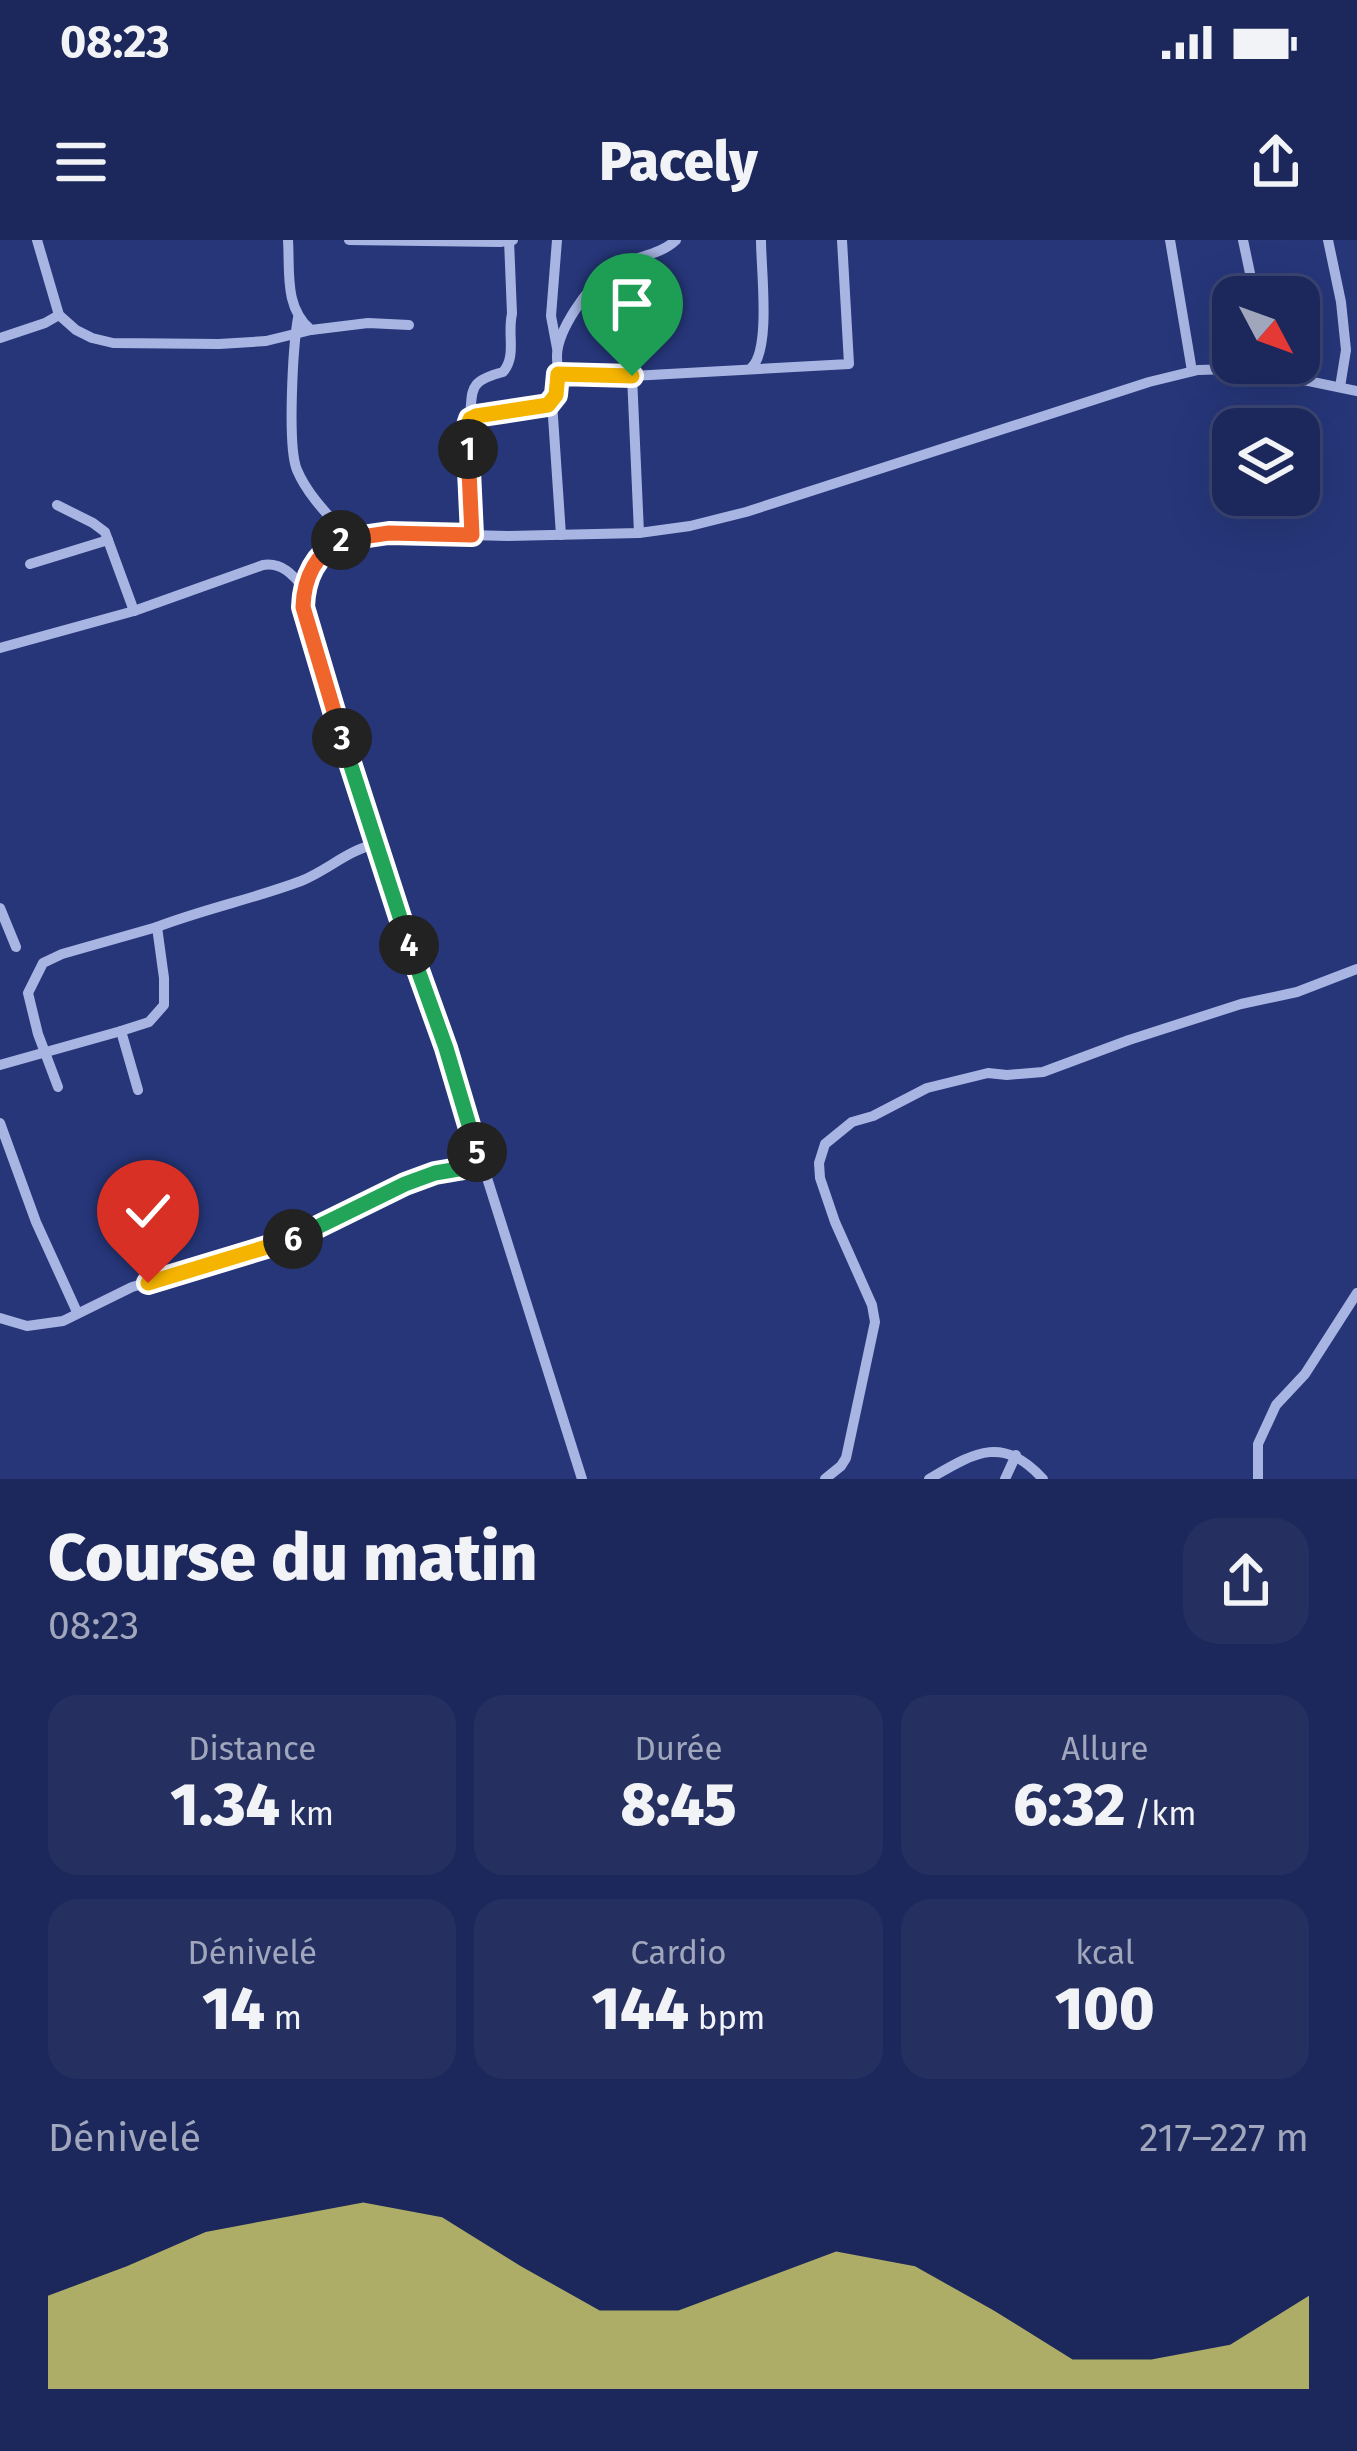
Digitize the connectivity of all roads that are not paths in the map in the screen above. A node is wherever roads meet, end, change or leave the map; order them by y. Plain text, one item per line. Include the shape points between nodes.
1 (37, 240) edge
2 (288, 240) edge
3 (349, 240) edge
4 (512, 240) edge
5 (556, 240) edge
6 (676, 240) edge
7 (761, 240) edge
8 (842, 240) edge
9 (1170, 240) edge
10 (1243, 240) edge
11 (1328, 240) edge
12 (1251, 276) edge
13 (59, 315) junction
14 (298, 318) junction
15 (409, 325) dead end
16 (310, 330) junction
17 (295, 336) junction
18 (0, 338) edge
19 (556, 348) junction
20 (752, 367) junction
21 (1212, 370) edge
22 (1192, 371) junction
23 (558, 374) junction
24 (632, 376) junction
25 (1320, 381) edge
26 (1340, 386) junction
27 (1357, 391) edge
28 (552, 402) junction
29 (470, 419) junction
30 (57, 506) dead end
31 (639, 533) junction
32 (472, 535) junction
33 (561, 535) junction
34 (349, 538) junction
35 (108, 540) junction
36 (30, 564) dead end
37 (304, 588) junction
38 (134, 611) junction
39 (0, 648) edge
40 (376, 844) junction
41 (0, 908) edge
42 (157, 927) junction
43 (16, 947) dead end
44 (1357, 969) edge
45 (122, 1031) junction
46 (44, 1051) junction
47 (0, 1065) edge
48 (58, 1087) dead end
49 (138, 1090) dead end
50 (0, 1124) edge
51 (482, 1165) junction
52 (1357, 1293) edge
53 (77, 1312) junction
54 (0, 1318) edge
55 (1016, 1455) junction
56 (582, 1479) edge
57 (825, 1479) edge
58 (929, 1479) edge
59 (1005, 1479) edge
60 (1043, 1479) edge
61 (1258, 1479) edge

1 - 13 street
2 - 14 street
3 - 4 street
4 - 29 street via 511,358 503,372 472,387
5 - 19 street
6 - 19 street via 607,273 580,300
7 - 20 street via 764,337
8 - 20 street via 848,364
9 - 22 street
10 - 12 street
11 - 26 street via 1346,350
13 - 17 street via 113,343
13 - 18 street
14 - 16 street
14 - 17 street
15 - 16 street
16 - 17 street
17 - 34 street via 293,459 309,493
19 - 23 street
20 - 24 street
21 - 22 street
22 - 31 street via 746,512
23 - 24 street
23 - 28 street
24 - 31 street
25 - 26 street
26 - 27 street
28 - 29 street
28 - 33 street
29 - 32 street
30 - 35 street via 94,523
31 - 33 street
32 - 33 street
32 - 34 street
34 - 37 street via 316,560
35 - 36 street
35 - 38 street
37 - 38 street via 273,564
37 - 40 street via 306,620
38 - 39 street
40 - 42 street via 308,878
40 - 51 street
41 - 43 street
42 - 45 street via 164,1005 149,1022
42 - 46 street via 44,963 28,993
44 - 57 street via 1043,1072 988,1073 927,1088 852,1122 825,1144 820,1178 874,1322 846,1458
45 - 46 street
45 - 49 street
46 - 47 street
46 - 48 street
50 - 53 street
51 - 53 street via 435,1173 275,1246 132,1287
51 - 56 street
52 - 61 street via 1276,1406 1258,1444
53 - 54 street via 44,1325
55 - 58 street via 982,1451
55 - 59 street
55 - 60 street

